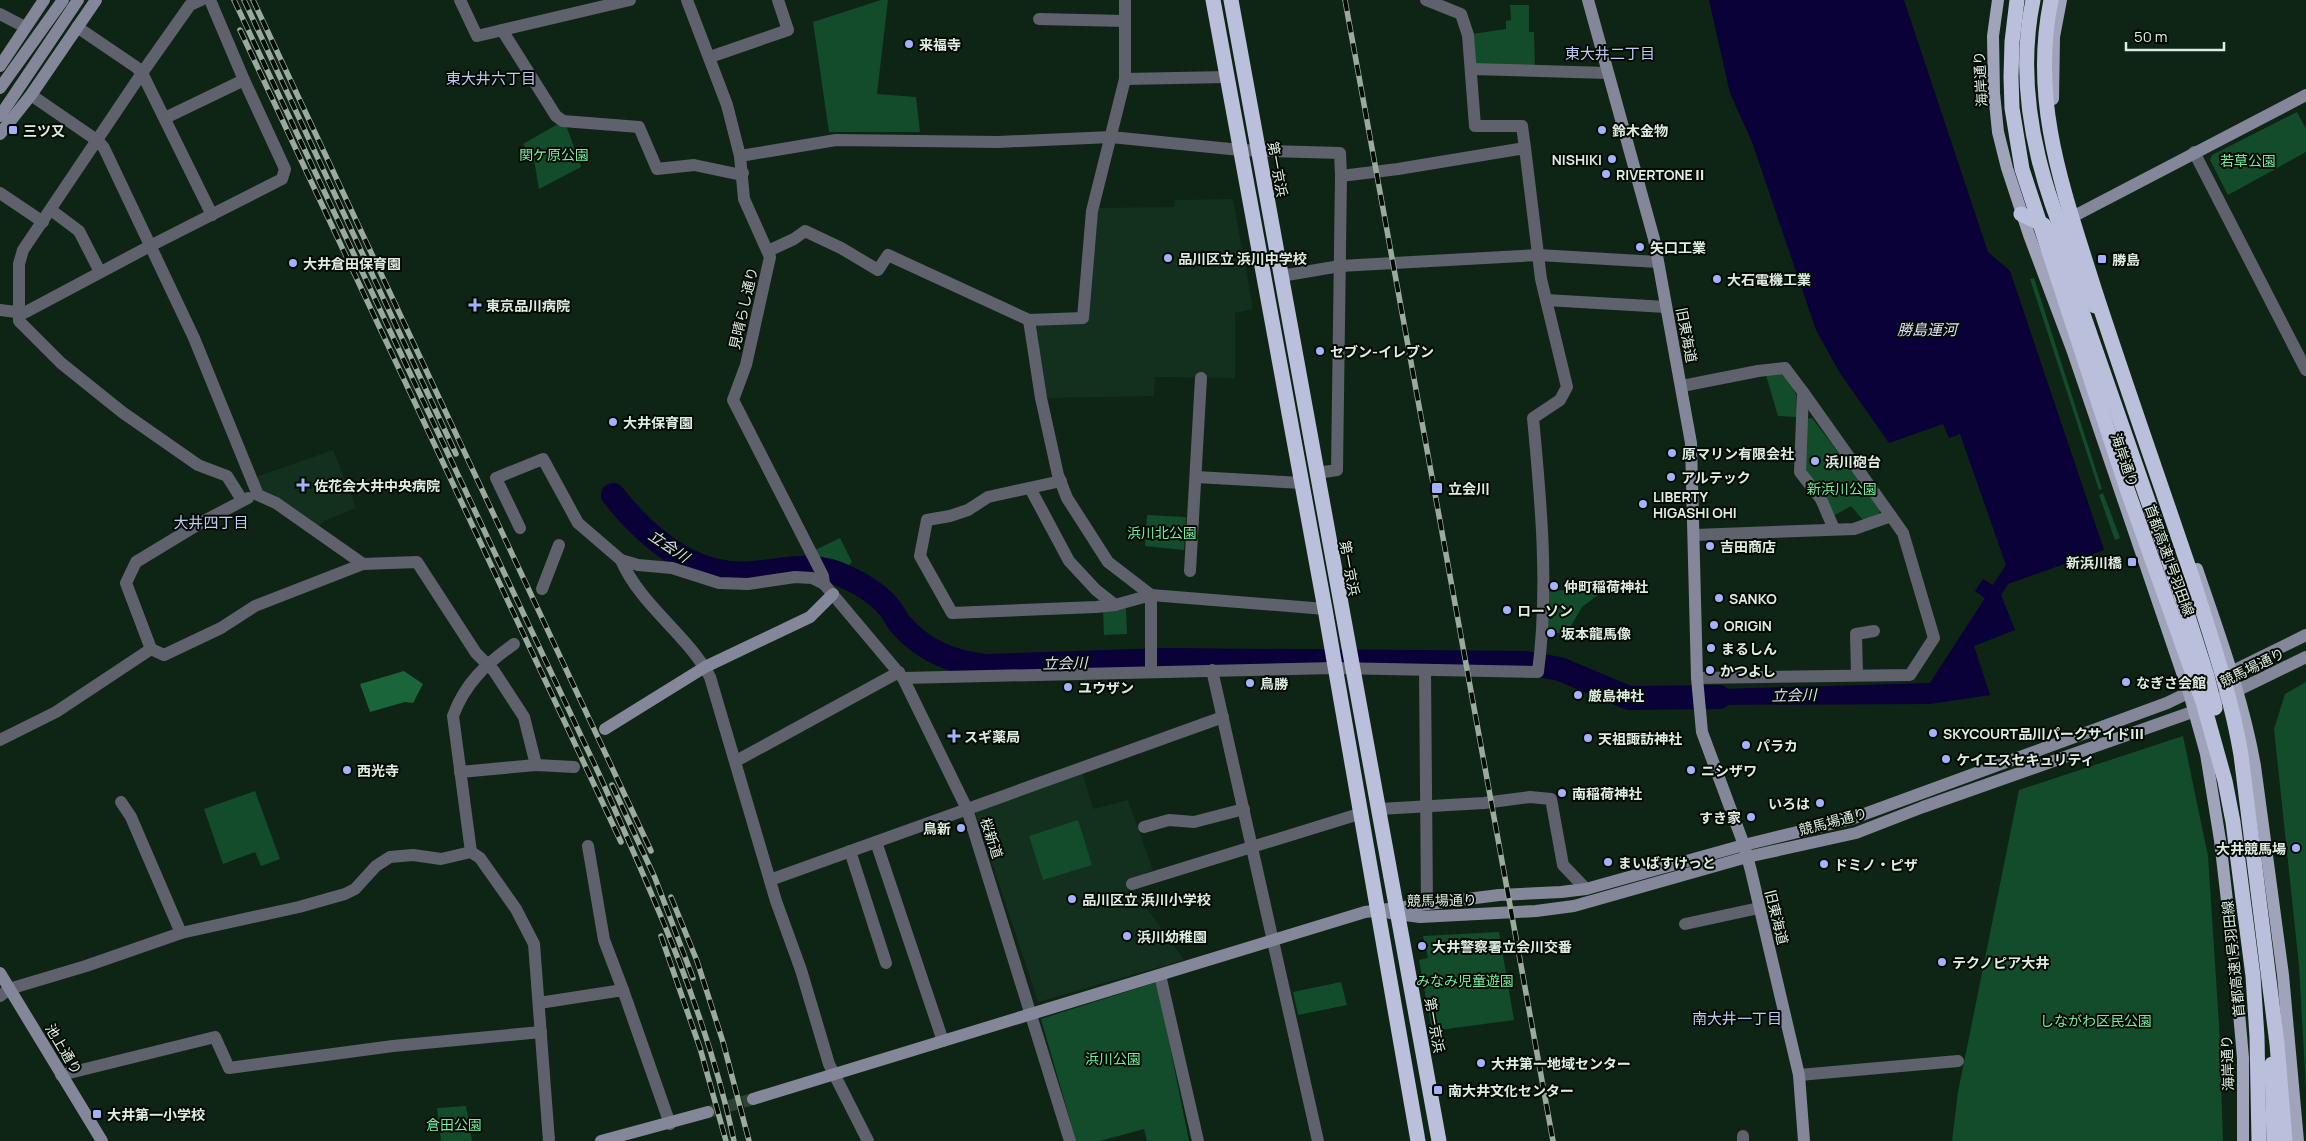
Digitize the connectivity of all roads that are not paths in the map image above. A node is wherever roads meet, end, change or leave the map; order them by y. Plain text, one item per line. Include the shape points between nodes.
1 (44, 0) edge
2 (63, 0) edge
3 (78, 0) edge
4 (96, 0) edge
5 (201, 0) edge
6 (210, 0) edge
7 (460, 0) edge
8 (630, 0) edge
9 (687, 0) edge
10 (778, 0) edge
11 (1125, 0) edge
12 (1213, 0) edge
13 (1231, 0) edge
14 (1426, 0) edge
15 (1588, 0) edge
16 (1998, 0) edge
17 (2017, 0) edge
18 (2033, 0) edge
19 (2051, 0) edge
20 (2061, 0) edge
21 (0, 14) edge
22 (1039, 19) dead end
23 (1125, 21) junction
24 (25, 27) junction
25 (78, 27) junction
26 (502, 30) junction
27 (710, 57) junction
28 (0, 66) edge
29 (1471, 69) junction
30 (142, 73) junction
31 (1607, 73) junction
32 (1227, 77) junction
33 (1125, 79) junction
34 (244, 80) junction
35 (0, 88) edge
36 (31, 95) junction
37 (2306, 95) edge
38 (0, 116) edge
39 (165, 118) junction
40 (0, 134) edge
41 (1111, 137) junction
42 (98, 141) junction
43 (1525, 148) junction
44 (1240, 150) junction
45 (1258, 150) junction
46 (2194, 152) junction
47 (740, 156) junction
48 (743, 173) junction
49 (1341, 176) junction
50 (0, 193) edge
51 (51, 210) junction
52 (2021, 214) junction
53 (2078, 214) junction
54 (212, 215) junction
55 (43, 222) junction
56 (150, 246) junction
57 (768, 251) junction
58 (1538, 255) junction
59 (1658, 262) junction
60 (1340, 266) junction
61 (100, 272) junction
62 (1281, 276) junction
63 (1546, 300) junction
64 (1666, 307) junction
65 (0, 310) edge
66 (20, 313) junction
67 (1030, 320) junction
68 (2110, 337) junction
69 (2306, 370) edge
70 (1200, 378) dead end
71 (1682, 386) junction
72 (1803, 392) junction
73 (1317, 473) junction
74 (1196, 477) junction
75 (1061, 481) junction
76 (1302, 483) junction
77 (1030, 488) junction
78 (258, 495) junction
79 (242, 500) junction
80 (1891, 516) junction
81 (520, 528) dead end
82 (1834, 529) junction
83 (1694, 535) junction
84 (559, 545) dead end
85 (621, 560) junction
86 (363, 564) junction
87 (1190, 571) dead end
88 (827, 585) junction
89 (542, 589) dead end
90 (1151, 595) junction
91 (1116, 605) junction
92 (1324, 609) junction
93 (1874, 630) dead end
94 (2306, 634) edge
95 (514, 644) dead end
96 (151, 649) junction
97 (2306, 657) edge
98 (487, 664) junction
99 (1334, 666) junction
100 (705, 667) junction
101 (1352, 667) junction
102 (1151, 669) junction
103 (1212, 670) junction
104 (1425, 670) junction
105 (2232, 672) junction
106 (901, 675) junction
107 (1856, 675) junction
108 (1697, 681) junction
109 (2238, 691) junction
110 (2188, 693) junction
111 (2195, 712) junction
112 (1223, 718) junction
113 (605, 729) dead end
114 (0, 740) edge
115 (736, 761) junction
116 (536, 765) junction
117 (574, 767) dead end
118 (460, 772) junction
119 (2225, 781) junction
120 (121, 802) dead end
121 (1427, 806) junction
122 (967, 809) junction
123 (1244, 809) junction
124 (1379, 809) junction
125 (1359, 814) junction
126 (1144, 827) dead end
127 (876, 842) junction
128 (588, 846) dead end
129 (1253, 847) junction
130 (1745, 851) junction
131 (471, 852) junction
132 (850, 852) junction
133 (770, 880) junction
134 (1132, 884) dead end
135 (1586, 888) junction
136 (1427, 903) junction
137 (1759, 908) junction
138 (1376, 910) junction
139 (1398, 911) junction
140 (1685, 924) dead end
141 (181, 933) junction
142 (1272, 940) junction
143 (886, 963) dead end
144 (0, 973) edge
145 (2268, 973) junction
146 (1160, 976) junction
147 (623, 990) junction
148 (5, 993) edge
149 (539, 1003) junction
150 (1032, 1014) junction
151 (541, 1032) junction
152 (943, 1041) junction
153 (1958, 1061) dead end
154 (62, 1075) junction
155 (832, 1075) junction
156 (1799, 1075) junction
157 (753, 1099) tunnel mouth
158 (708, 1112) tunnel mouth
159 (670, 1124) junction
160 (102, 1141) edge
161 (549, 1141) edge
162 (601, 1141) edge
163 (868, 1141) edge
164 (1070, 1141) edge
165 (1198, 1141) edge
166 (1318, 1141) edge
167 (1418, 1141) edge
168 (1439, 1141) edge
169 (1804, 1141) edge
170 (2243, 1141) edge
171 (2259, 1141) edge
172 (2274, 1141) edge
173 (2285, 1141) edge
174 (2298, 1141) edge

1 - 24 street
2 - 35 street
3 - 38 street
4 - 25 street
5 - 30 street via 190,5
6 - 34 street
7 - 26 street via 477,36
8 - 26 street
9 - 27 street, 見晴らし通り
10 - 27 street via 788,30
11 - 23 street
12 - 32 highway
13 - 45 highway, 第一京浜
14 - 29 street via 1461,14 1468,35
15 - 31 street, 旧東海道
16 - 52 main road, 海岸通り via 1993,36 1994,93 2000,141
17 - 119 highway, 首都高速1号羽田線, bridge via 2011,77 2014,125 2022,169 2128,489 2204,702
18 - 68 highway, bridge via 2028,84 2038,163 2071,258
19 - 68 highway, 首都高速1号羽田線, bridge via 2044,61 2049,133 2062,187
20 - 53 main road via 2054,37 2054,113
21 - 24 street
22 - 23 street
23 - 33 street
24 - 28 street
25 - 30 street
25 - 36 street
26 - 48 street via 556,116 563,120 639,127 657,169 694,165
27 - 47 street, 見晴らし通り
29 - 31 street
29 - 43 street via 1475,126 1522,126
30 - 39 street
30 - 42 street
31 - 59 street, 旧東海道
32 - 33 street
32 - 44 highway
33 - 41 street
34 - 39 street
34 - 54 street via 285,169 282,179
36 - 40 street
36 - 42 street
37 - 46 street
39 - 54 street
41 - 44 street
41 - 47 street via 998,142 836,140
41 - 67 street via 1092,211 1083,318
42 - 51 street
42 - 56 street
43 - 49 street
43 - 58 street
44 - 45 street
44 - 76 highway
45 - 49 street via 1340,153
45 - 62 highway, 第一京浜
46 - 53 street
46 - 69 street
47 - 48 street, 見晴らし通り
48 - 57 street, 見晴らし通り via 744,199
49 - 60 street
50 - 55 street
51 - 55 street
51 - 61 street via 79,231
52 - 110 main road, 海岸通り via 2073,352
52 - 119 highway, bridge via 2044,225 2077,297 2207,676 2220,729
53 - 105 main road
54 - 56 street
55 - 66 street via 20,257
56 - 61 street
56 - 78 street via 194,338
57 - 67 street via 805,231 878,270 888,256
57 - 88 street, 見晴らし通り via 770,257 746,365 733,400
58 - 59 street
58 - 60 street
58 - 63 street
59 - 64 street, 旧東海道
60 - 62 street
60 - 73 street via 1336,470
61 - 66 street
62 - 73 highway, 第一京浜
63 - 64 street
63 - 104 street via 1566,387 1560,400 1533,418 1544,598 1538,672
64 - 71 street, 旧東海道
65 - 66 street
66 - 79 street via 19,321 61,363 122,412 191,460 227,476
67 - 75 street via 1041,398
68 - 145 highway, 首都高速1号羽田線, bridge via 2233,708
70 - 74 street
71 - 72 street via 1786,368
71 - 83 street, 旧東海道 via 1691,443
72 - 80 street
72 - 82 street via 1800,472 1821,499
73 - 101 highway, 第一京浜
74 - 76 street
74 - 87 street
75 - 77 street
75 - 90 street via 1066,498 1108,562
76 - 92 highway
77 - 91 street via 1069,561 1096,590
77 - 91 street via 988,497 968,510 927,520 920,556 952,613
78 - 79 street
78 - 86 street via 276,503
79 - 96 street via 136,562 126,583
80 - 82 street via 1854,529
80 - 107 street via 1903,533 1934,638 1910,675
81 - 85 street via 496,478 543,458 578,523
82 - 83 street
83 - 108 street, 旧東海道
84 - 89 street
85 - 88 street via 672,568 719,583 748,584 795,577 812,578
85 - 100 street via 646,599
86 - 96 street via 255,606 222,628 164,654
86 - 98 street via 417,562 476,653
88 - 100 street via 810,616
88 - 106 street, 桜新道
90 - 91 street
90 - 92 street
90 - 102 street
92 - 99 highway
93 - 107 street via 1856,634
94 - 105 street, 競馬場通り
95 - 98 street
96 - 114 street via 56,712
97 - 109 street, 競馬場通り
98 - 116 street via 524,717
98 - 118 street via 460,697 453,716
99 - 101 street
99 - 103 street
99 - 125 highway
100 - 113 street
100 - 115 street
101 - 104 street
101 - 124 highway, 第一京浜
102 - 103 street
102 - 106 street
103 - 112 street
104 - 121 street
105 - 109 main road
105 - 110 street, 競馬場通り
106 - 115 street
106 - 122 street, 桜新道
107 - 108 street
108 - 130 street, 旧東海道 via 1702,732
109 - 111 street, 競馬場通り
109 - 174 main road via 2255,766 2283,975
110 - 111 main road, 海岸通り
110 - 130 street, 競馬場通り via 2167,704 1851,819
111 - 130 street, 競馬場通り via 1856,833
111 - 170 main road, 海岸通り via 2211,780 2227,899 2243,1058
112 - 122 street
112 - 123 street
115 - 133 street
116 - 117 street
116 - 118 street
118 - 131 street
119 - 171 highway, 首都高速1号羽田線, bridge via 2252,976
120 - 141 street via 131,817
121 - 124 street
121 - 135 street via 1530,797 1551,799 1563,865
121 - 136 street
122 - 127 street
122 - 150 street, 桜新道
123 - 126 street via 1194,822 1168,820
123 - 129 street
124 - 139 highway, 第一京浜
125 - 129 street
125 - 138 highway
127 - 132 street
127 - 152 street
128 - 147 street via 604,940
129 - 134 street
129 - 142 street
130 - 135 street, 競馬場通り
130 - 137 street, 旧東海道
130 - 139 street, 競馬場通り via 1574,906 1420,917
131 - 141 street via 441,858 390,857 345,894
131 - 149 street via 480,858 516,909 534,944
132 - 133 street
132 - 143 street
133 - 155 street
135 - 136 street, 競馬場通り
136 - 139 street, 競馬場通り
137 - 140 street
137 - 156 street, 旧東海道
138 - 139 street
138 - 142 street
138 - 167 highway
139 - 168 highway, 第一京浜
141 - 148 street
142 - 146 street
142 - 166 street
144 - 148 street, 池上通り
145 - 172 highway, bridge
145 - 173 highway, 首都高速1号羽田線, bridge via 2278,1044
146 - 150 street
146 - 165 street
147 - 149 street
147 - 159 street
148 - 154 street, 池上通り
149 - 151 street
150 - 152 street
150 - 164 street, 桜新道
151 - 154 street via 392,1046 229,1068 215,1038
151 - 161 street
152 - 155 street
153 - 156 street
154 - 160 street, 池上通り
155 - 157 street
155 - 163 street
156 - 169 street, 旧東海道
158 - 159 street
159 - 162 street

